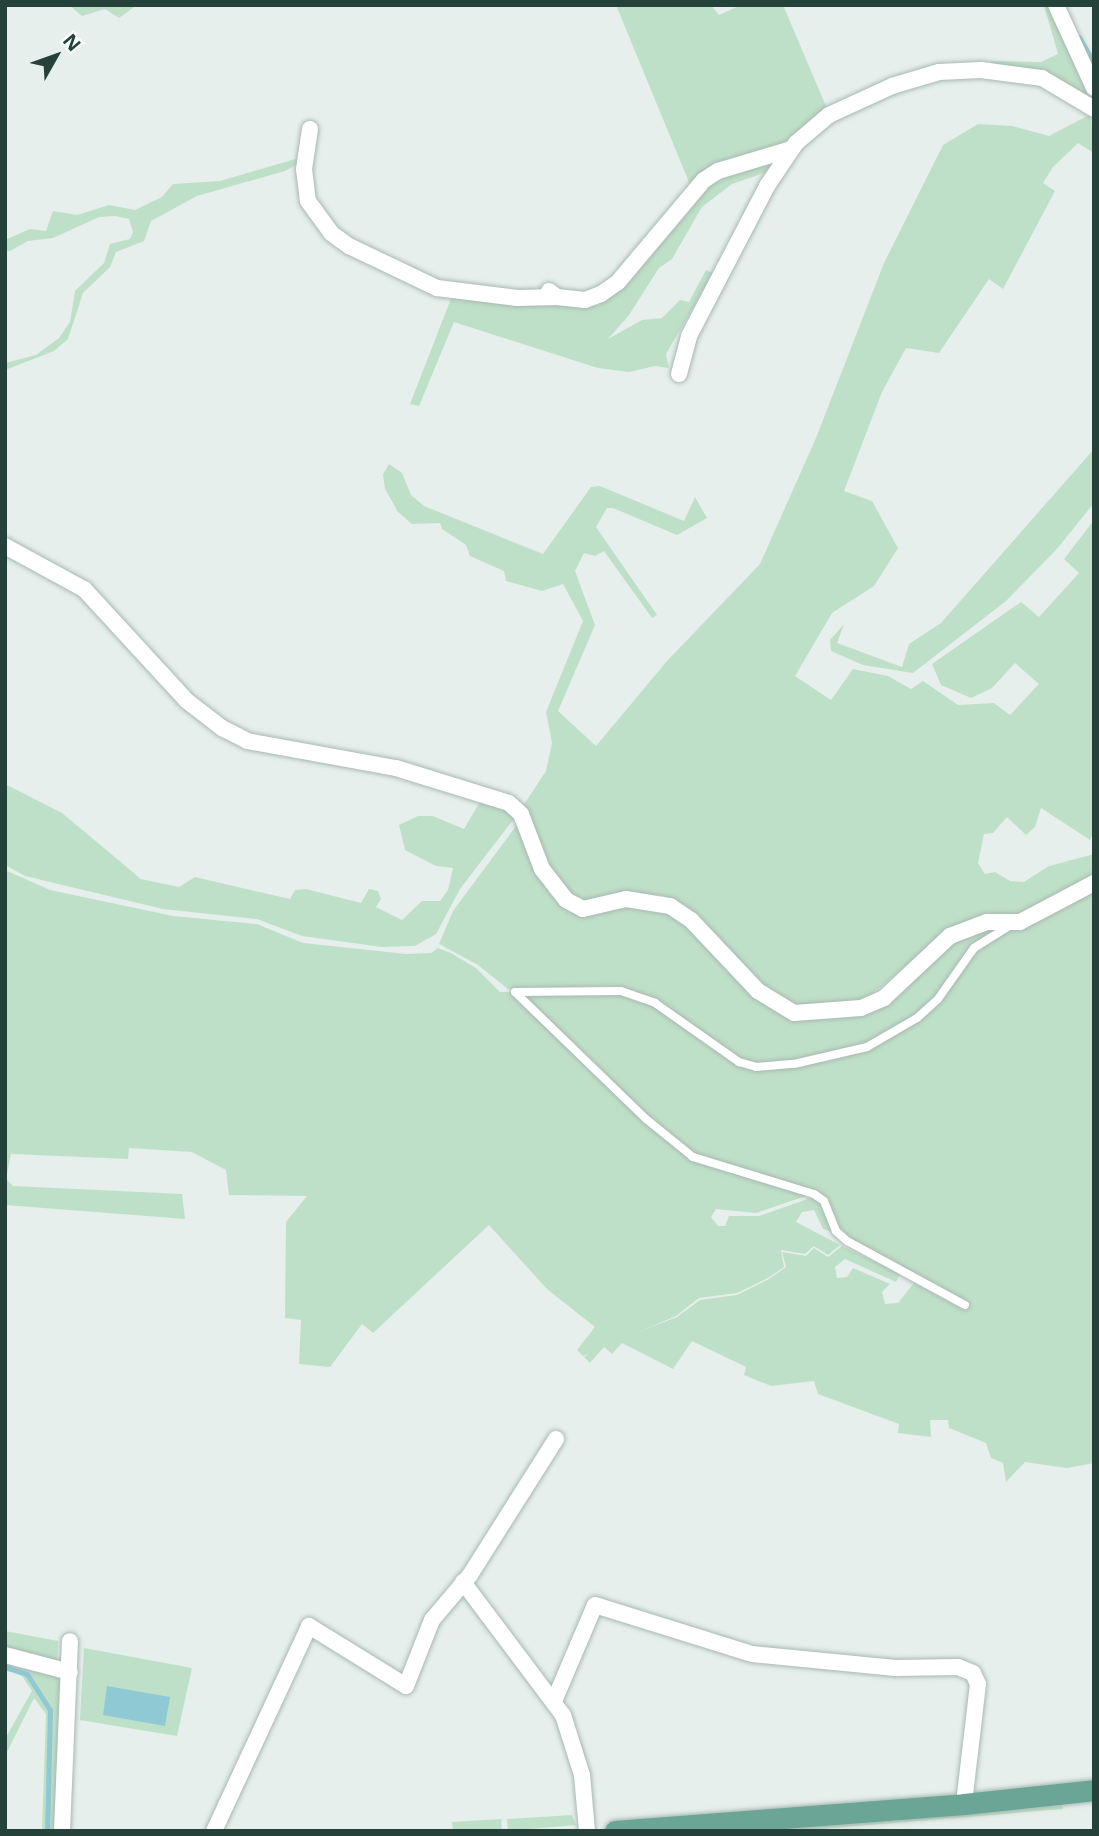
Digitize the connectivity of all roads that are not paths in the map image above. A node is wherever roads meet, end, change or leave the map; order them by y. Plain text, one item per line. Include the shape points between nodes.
1 (1056, 5) edge
2 (1094, 88) edge
3 (1094, 109) edge
4 (310, 129) dead end
5 (791, 149) junction
6 (679, 374) dead end
7 (5, 546) edge
8 (1094, 883) edge
9 (1020, 922) junction
10 (965, 1305) dead end
11 (556, 1439) dead end
12 (463, 1582) junction
13 (70, 1641) dead end
14 (5, 1655) edge
15 (70, 1672) junction
16 (554, 1702) junction
17 (1094, 1790) edge
18 (964, 1804) junction
19 (62, 1831) edge
20 (214, 1831) edge
21 (587, 1831) edge
22 (615, 1831) edge

1 - 2 street
3 - 5 street via 1042,78 1003,71 939,72 869,94 811,127
4 - 5 street via 304,169 308,201 331,233 436,288 517,298 550,292 585,300 601,295 618,282 704,180 718,171
5 - 6 street via 689,336
7 - 9 street via 84,589 187,701 222,728 247,741 396,768 509,803 521,814 541,869 566,900 583,909 626,899 670,906 691,920 758,991 794,1013 861,1008 884,998 950,936 987,922
8 - 9 street
9 - 10 lane via 974,948 938,999 917,1018 867,1047 794,1064 756,1067 738,1062 655,1003 608,988 515,992 646,1119 693,1157 814,1194 824,1201 836,1231 847,1241
11 - 12 street
12 - 16 street
12 - 20 street via 432,1620 406,1686 309,1626
13 - 15 street
14 - 15 street
15 - 19 street
16 - 18 street via 595,1605 752,1654 895,1668 958,1667 973,1673 978,1684
16 - 21 street via 582,1775
17 - 18 main road
18 - 22 main road

